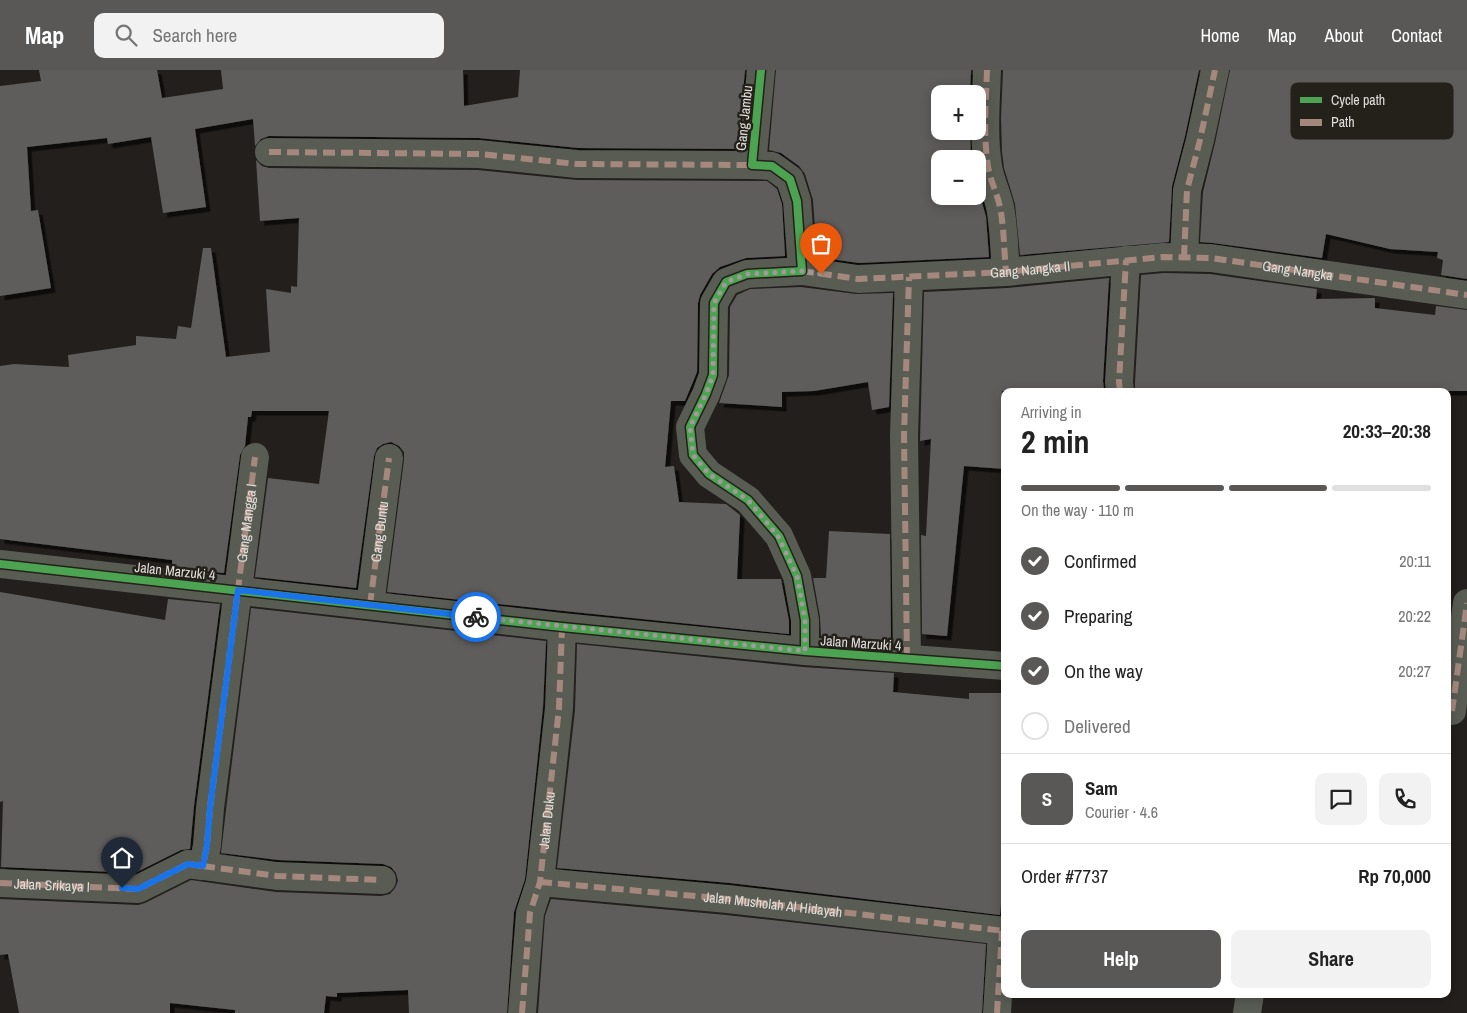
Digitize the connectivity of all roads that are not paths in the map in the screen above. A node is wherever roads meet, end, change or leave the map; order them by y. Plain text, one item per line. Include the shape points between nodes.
1 (761, 70) edge
2 (987, 70) edge
3 (1215, 70) edge
4 (269, 152) dead end
5 (752, 164) junction
6 (1184, 257) junction
7 (1126, 260) junction
8 (802, 271) junction
9 (1006, 272) junction
10 (909, 277) junction
11 (1467, 295) edge
12 (1120, 388) edge
13 (255, 456) dead end
14 (388, 458) dead end
15 (0, 564) edge
16 (238, 590) junction
17 (1467, 603) edge
18 (370, 605) junction
19 (562, 626) junction
20 (805, 651) junction
21 (906, 659) junction
22 (1001, 666) edge
23 (1455, 712) edge
24 (195, 865) junction
25 (382, 880) dead end
26 (540, 882) junction
27 (0, 883) edge
28 (1001, 931) edge
29 (1001, 966) edge
30 (1249, 998) edge
31 (522, 1013) edge
32 (997, 1013) edge
33 (1247, 1013) edge

1 - 5 street, Gang Jambu
2 - 9 street via 985,139 991,181 999,204
3 - 6 street via 1187,190
4 - 5 street via 479,154 577,164
5 - 8 street, Gang Jambu via 772,166 790,179 797,201
6 - 7 street, Gang Nangka
6 - 11 street, Gang Nangka via 1211,258
7 - 9 street, Gang Nangka II
7 - 12 street
8 - 10 street, Gang Nangka II via 858,279
8 - 20 street via 747,274 726,282 714,303 713,375 690,427 693,455 709,474 748,500 778,536 797,576 805,620
9 - 10 street, Gang Nangka II
10 - 21 street via 904,435
13 - 16 street, Gang Mangga I
14 - 18 street, Gang Buntu
15 - 16 street, Jalan Marzuki 4
16 - 18 street, Jalan Marzuki 4
16 - 24 street, Gang Mangga I via 207,845
17 - 23 street
18 - 19 street, Jalan Marzuki 4
19 - 20 street, Jalan Marzuki 4
19 - 26 street, Jalan Duku via 559,708
20 - 21 street, Jalan Marzuki 4
21 - 22 street, Jalan Marzuki 4
24 - 25 street via 277,876
24 - 27 street, Jalan Srikaya I via 138,889
26 - 28 street, Jalan Musholah Al Hidayah via 728,899
26 - 31 street, Jalan Duku via 530,912
29 - 32 street
30 - 33 street

